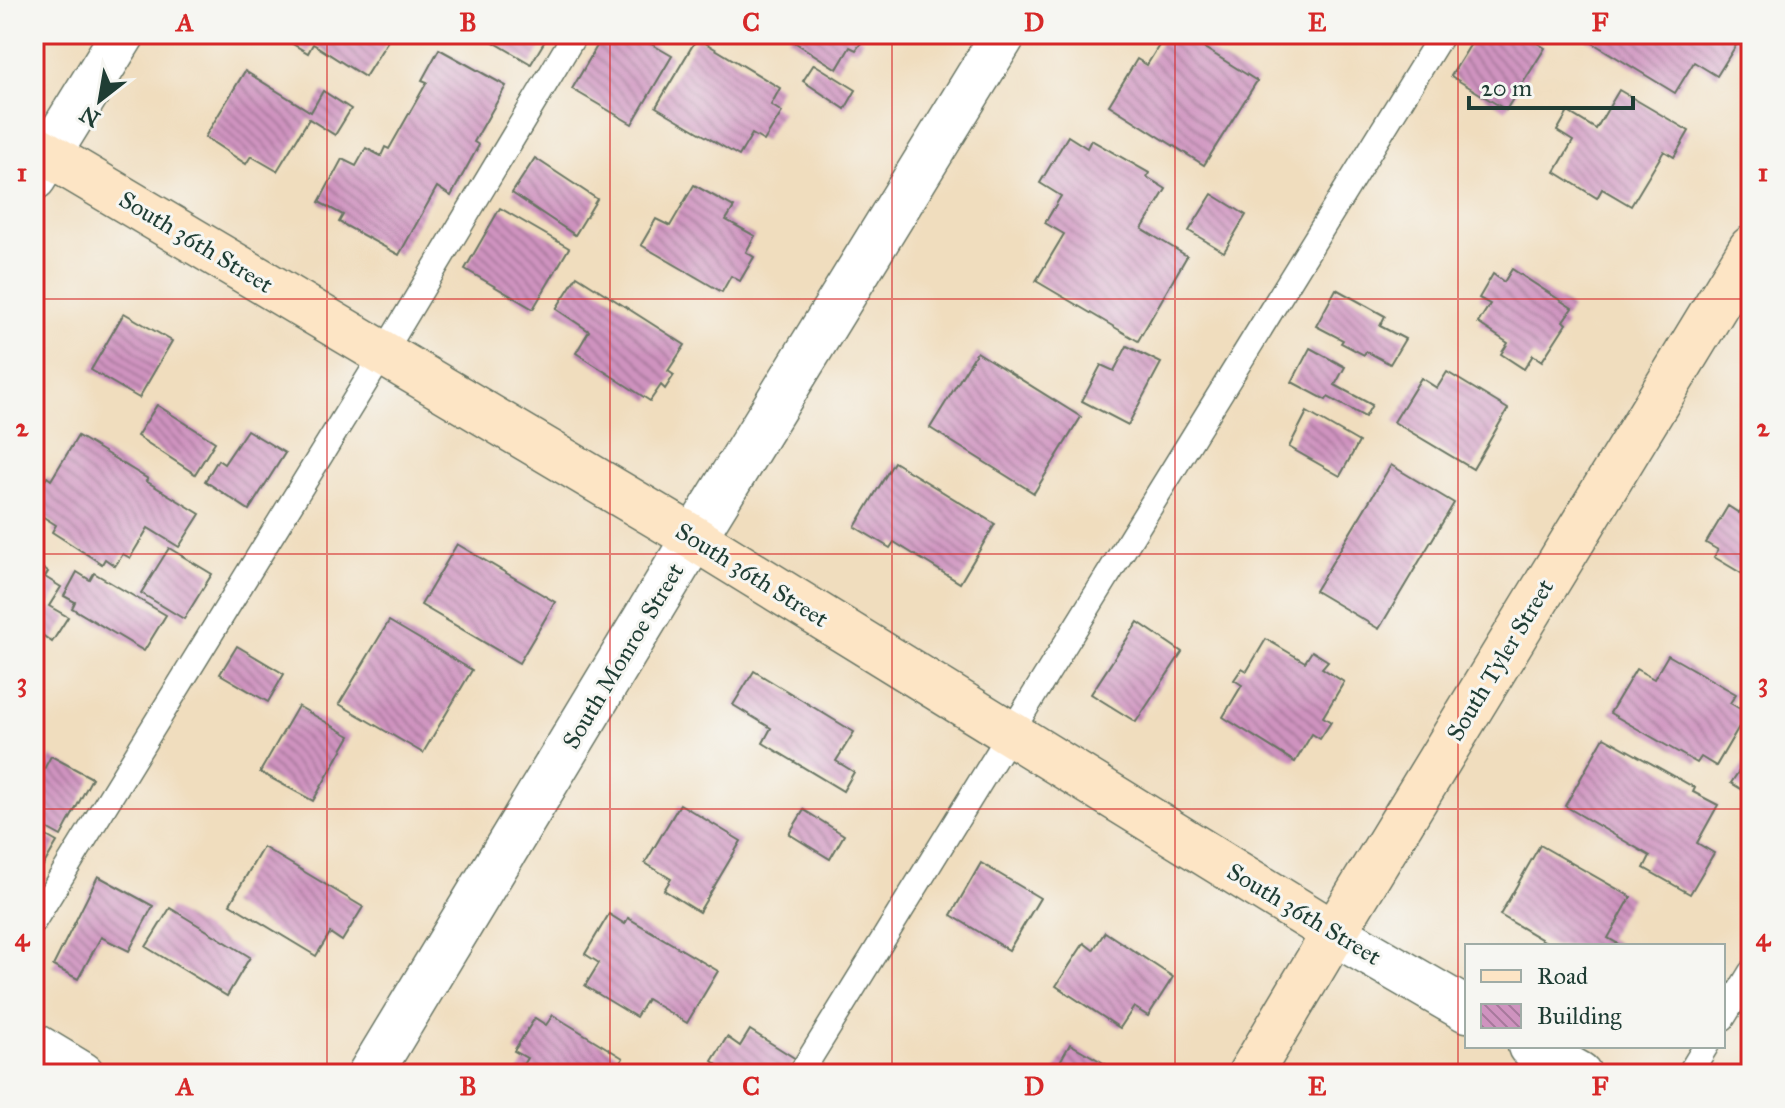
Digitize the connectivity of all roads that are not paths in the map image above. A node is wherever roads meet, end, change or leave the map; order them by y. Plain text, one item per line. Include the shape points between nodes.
1 (123, 34) edge
2 (575, 34) edge
3 (1004, 34) edge
4 (1442, 34) edge
5 (39, 159) edge
6 (1751, 248) edge
7 (383, 354) junction
8 (694, 538) junction
9 (1011, 734) junction
10 (34, 921) edge
11 (1334, 933) junction
12 (1751, 972) edge
13 (1465, 1009) edge
14 (1725, 1015) edge
15 (34, 1045) edge
16 (1534, 1048) edge
17 (1705, 1048) edge
18 (82, 1074) edge
19 (370, 1074) edge
20 (800, 1074) edge
21 (1250, 1074) edge
22 (1579, 1074) edge
23 (1689, 1074) edge

1 - 5 street
2 - 7 lane
3 - 8 street, South Monroe Street
4 - 9 lane
5 - 7 street, South 36th Street
6 - 11 street, South Tyler Street
7 - 8 street, South 36th Street
7 - 10 lane
8 - 9 street, South 36th Street
8 - 19 street, South Monroe Street
9 - 11 street, South 36th Street
9 - 20 lane
11 - 13 street, South 36th Street
11 - 21 street, South Tyler Street
12 - 14 lane
15 - 18 street
16 - 22 street
17 - 23 lane

